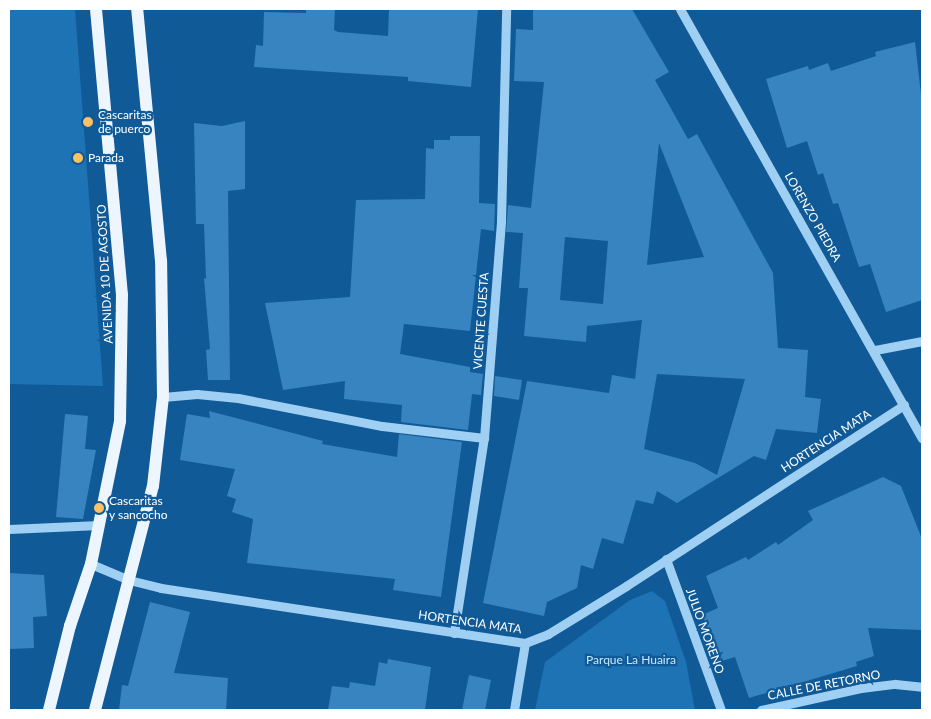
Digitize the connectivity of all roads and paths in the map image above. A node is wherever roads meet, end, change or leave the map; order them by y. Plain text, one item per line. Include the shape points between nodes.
1 (96, 9) edge
2 (137, 9) edge
3 (506, 9) edge
4 (680, 9) edge
5 (922, 341) edge
6 (875, 350) junction
7 (163, 397) junction
8 (904, 405) junction
9 (484, 438) junction
10 (922, 438) edge
11 (99, 525) junction
12 (9, 529) edge
13 (666, 559) junction
14 (91, 564) junction
15 (129, 580) junction
16 (454, 633) junction
17 (525, 643) junction
18 (922, 687) edge
19 (49, 710) edge
20 (95, 710) edge
21 (514, 710) edge
22 (720, 710) edge
23 (761, 710) edge

1 - 11 main road, AVENIDA 10 DE AGOSTO via 119,249 123,354 120,421
2 - 7 main road via 161,261
3 - 9 street, VICENTE CUESTA via 501,221
4 - 6 street, LORENZO PIEDRA
5 - 6 street
6 - 8 street, LORENZO PIEDRA
7 - 9 street via 197,394 238,398 382,426
7 - 15 main road via 152,486
8 - 10 street, LORENZO PIEDRA
8 - 13 street, HORTENCIA MATA
9 - 16 street, VICENTE CUESTA
11 - 12 street
11 - 14 main road, AVENIDA 10 DE AGOSTO
13 - 17 street, HORTENCIA MATA via 548,634
13 - 22 street, JULIO MORENO
14 - 15 street, HORTENCIA MATA
14 - 19 main road, AVENIDA 10 DE AGOSTO via 70,626
15 - 16 street, HORTENCIA MATA via 161,588
15 - 20 main road
16 - 17 street, HORTENCIA MATA
17 - 21 street
18 - 23 street, CALLE DE RETORNO via 895,684 861,688

